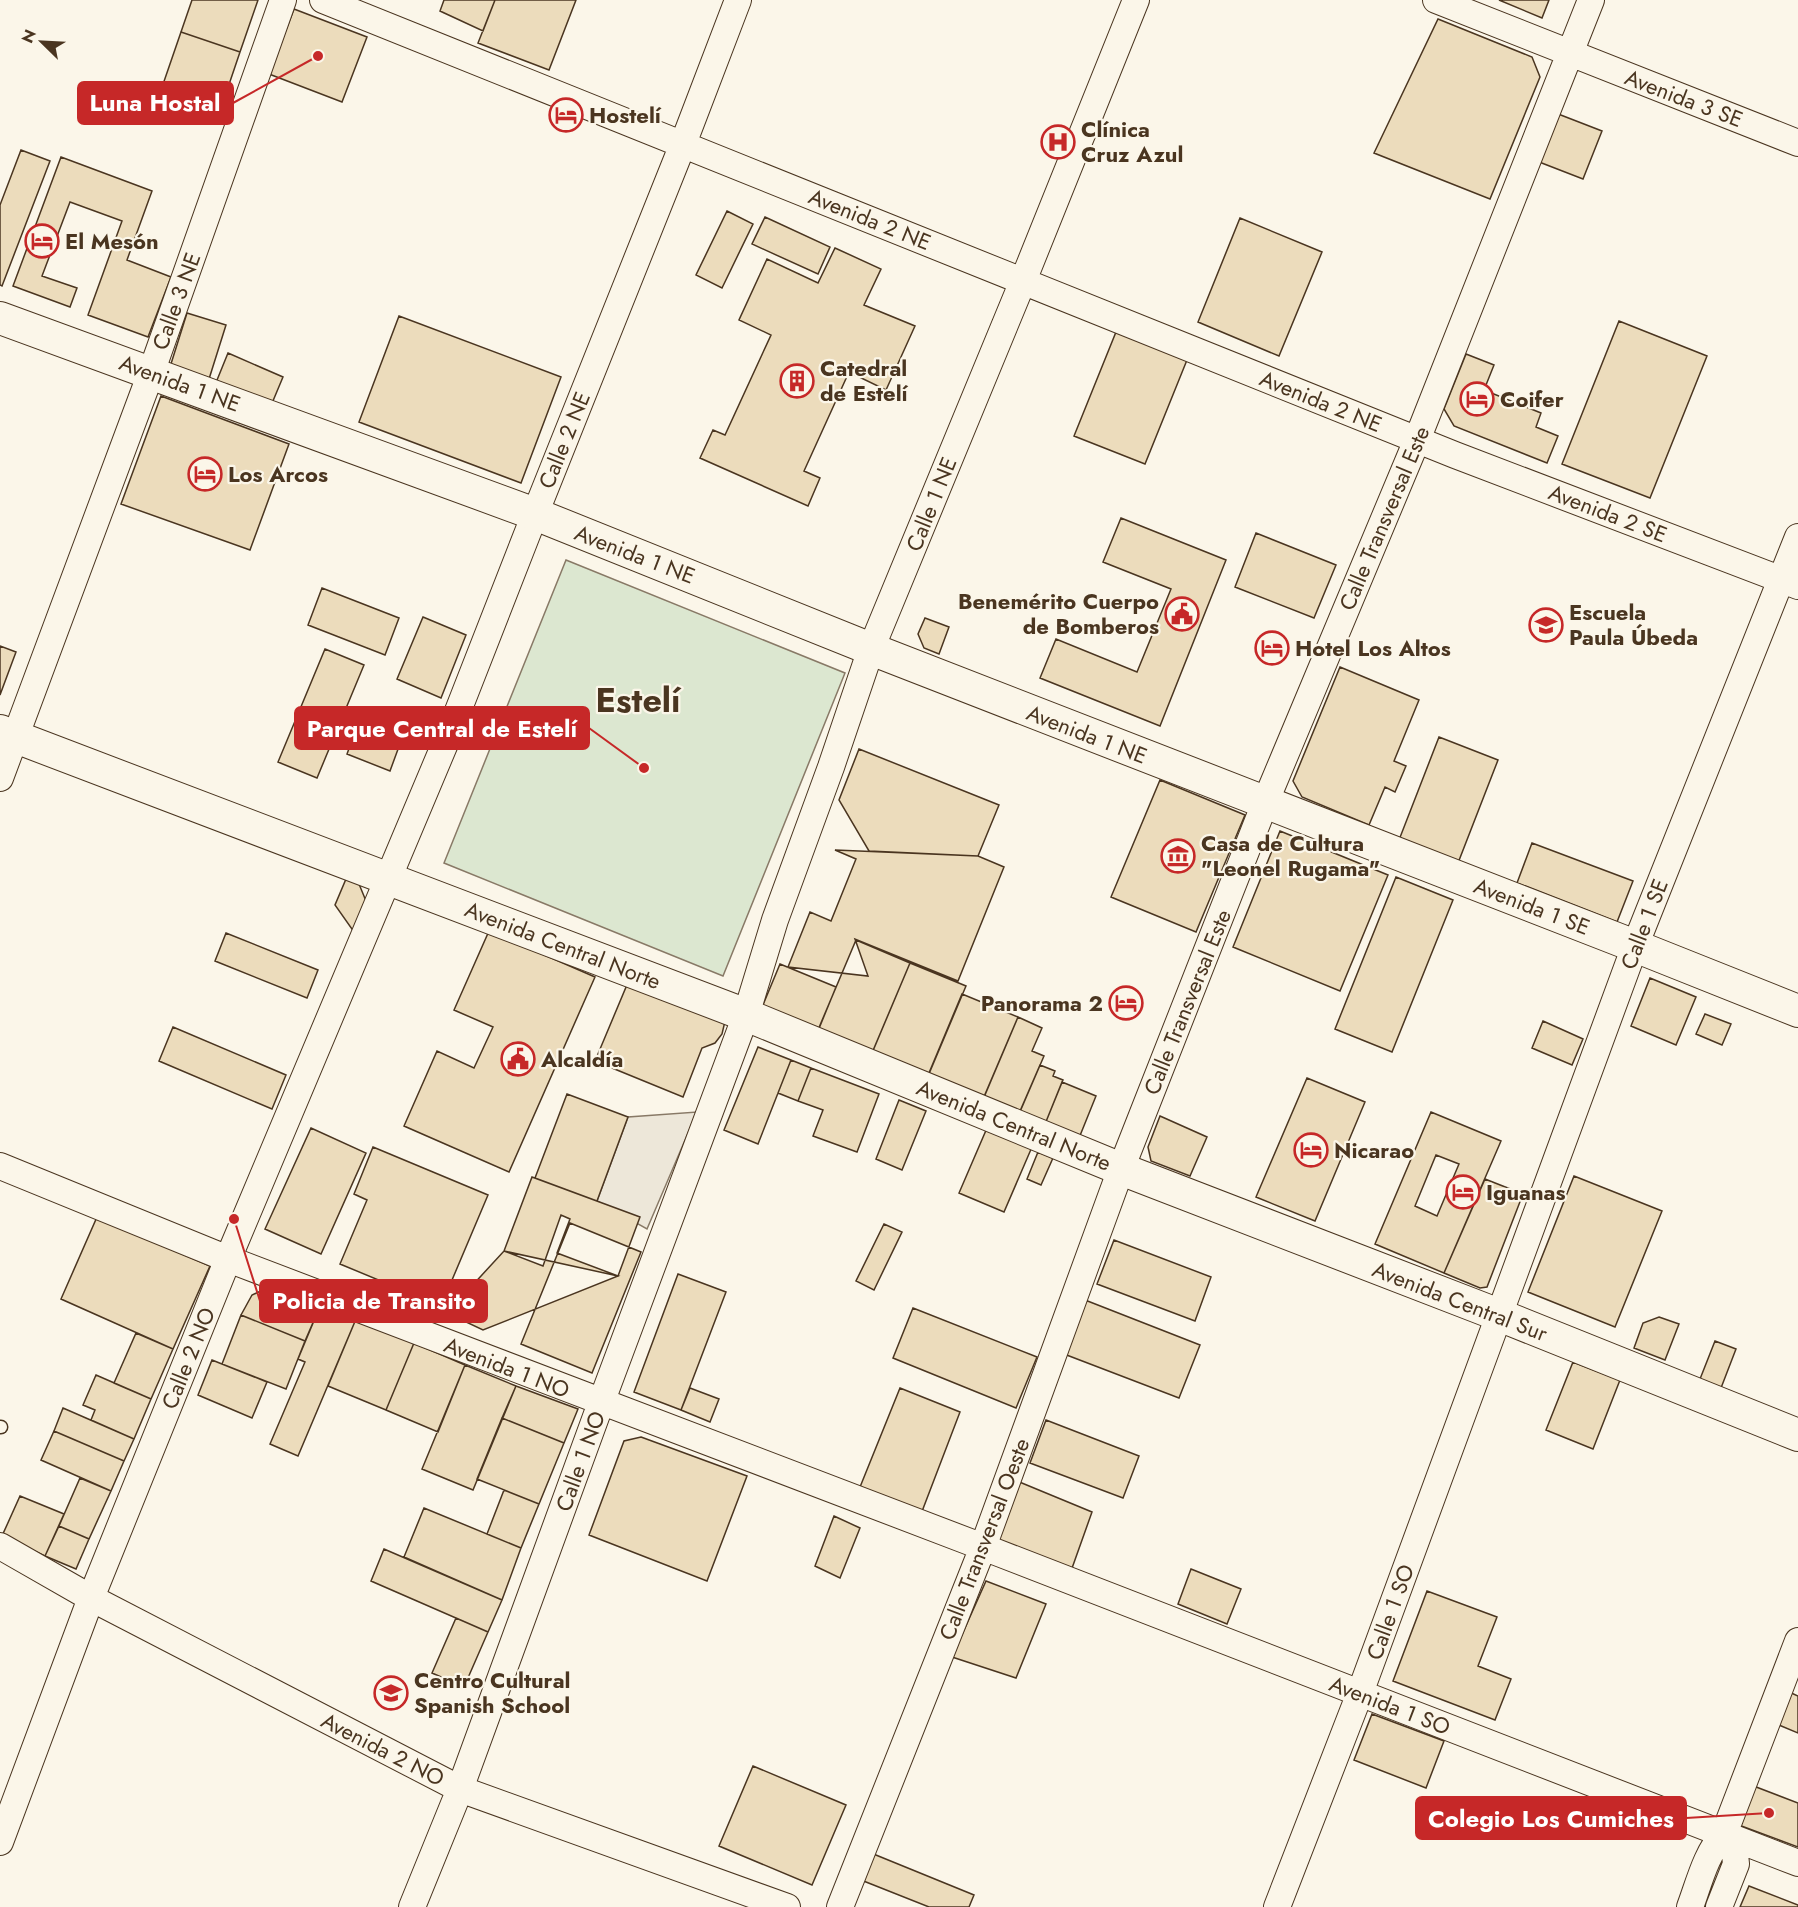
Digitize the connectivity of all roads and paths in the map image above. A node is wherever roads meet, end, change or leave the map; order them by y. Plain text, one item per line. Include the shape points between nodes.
1 (283, 0) edge
2 (323, 0) edge
3 (738, 0) edge
4 (1136, 0) edge
5 (1436, 0) edge
6 (1591, 0) edge
7 (1569, 54) junction
8 (1798, 143) edge
9 (683, 144) junction
10 (1023, 281) junction
11 (0, 318) edge
12 (151, 373) junction
13 (1417, 440) junction
14 (535, 514) junction
15 (1798, 537) edge
16 (1790, 582) edge
17 (871, 649) junction
18 (7, 734) edge
19 (0, 778) edge
20 (1265, 803) junction
21 (389, 880) junction
22 (1635, 946) junction
23 (1798, 1011) edge
24 (746, 1015) junction
25 (0, 1166) edge
26 (1121, 1169) junction
27 (228, 1259) junction
28 (1499, 1315) junction
29 (601, 1403) junction
30 (1798, 1435) edge
31 (0, 1546) edge
32 (982, 1547) junction
33 (91, 1598) junction
34 (1798, 1641) edge
35 (1360, 1693) junction
36 (460, 1789) junction
37 (1724, 1834) junction
38 (0, 1842) edge
39 (1798, 1863) edge
40 (412, 1907) edge
41 (787, 1907) edge
42 (840, 1907) edge
43 (1277, 1907) edge
44 (1690, 1907) edge
45 (1719, 1907) edge

1 - 12 street, Calle 3 NE
2 - 9 street, Avenida 2 NE
3 - 9 street, Calle 2 NE
4 - 10 street, Calle 1 NE
5 - 7 street, Avenida 3 SE
6 - 7 street, Calle Transversal Este
7 - 8 street, Avenida 3 SE
7 - 13 street, Calle Transversal Este
9 - 10 street, Avenida 2 NE
9 - 14 street, Calle 2 NE
10 - 13 street, Avenida 2 NE
10 - 17 street, Calle 1 NE
11 - 12 street, Avenida 1 NE
12 - 14 street, Avenida 1 NE
12 - 18 street, Calle 3 NE
13 - 16 street, Avenida 2 SE
13 - 20 street, Calle Transversal Este
14 - 17 street, Avenida 1 NE
14 - 21 street, Calle 2 NE
15 - 16 street, Calle 1 SE
16 - 22 street, Calle 1 SE
17 - 20 street, Avenida 1 NE
17 - 24 street, Calle 1 NE
18 - 19 street, Calle 3 NE
18 - 21 street, Avenida Central Norte
20 - 22 street, Avenida 1 SE
20 - 26 street, Calle Transversal Este
21 - 24 street, Avenida Central Norte
21 - 27 street, Calle 2 NO
22 - 23 street, Avenida 1 SE
22 - 28 street, Calle 1 SE
24 - 26 street, Avenida Central Norte
24 - 29 street, Calle 1 NO
25 - 27 street, Avenida 1 NO
26 - 28 street, Avenida Central Sur
26 - 32 street, Calle Transversal Oeste
27 - 29 street, Avenida 1 NO
27 - 33 street, Calle 2 NO
28 - 30 street, Avenida Central Sur
28 - 35 street, Calle 1 SO
29 - 32 street, Avenida 1 NO
29 - 36 street, Calle 1 NO
31 - 33 street, Avenida 2 NO
32 - 35 street, Avenida 1 SO
32 - 42 street, Calle Transversal Oeste
33 - 36 street, Avenida 2 NO
33 - 38 street, Calle 2 NO
34 - 37 street
35 - 37 street, Avenida 1 SO
35 - 43 street, Calle 1 SO
36 - 40 street, Calle 1 NO
36 - 41 street, Avenida 2 NO
37 - 39 street, Avenida 1 SO
37 - 44 street via 1716,1842
37 - 45 street via 1736,1864

